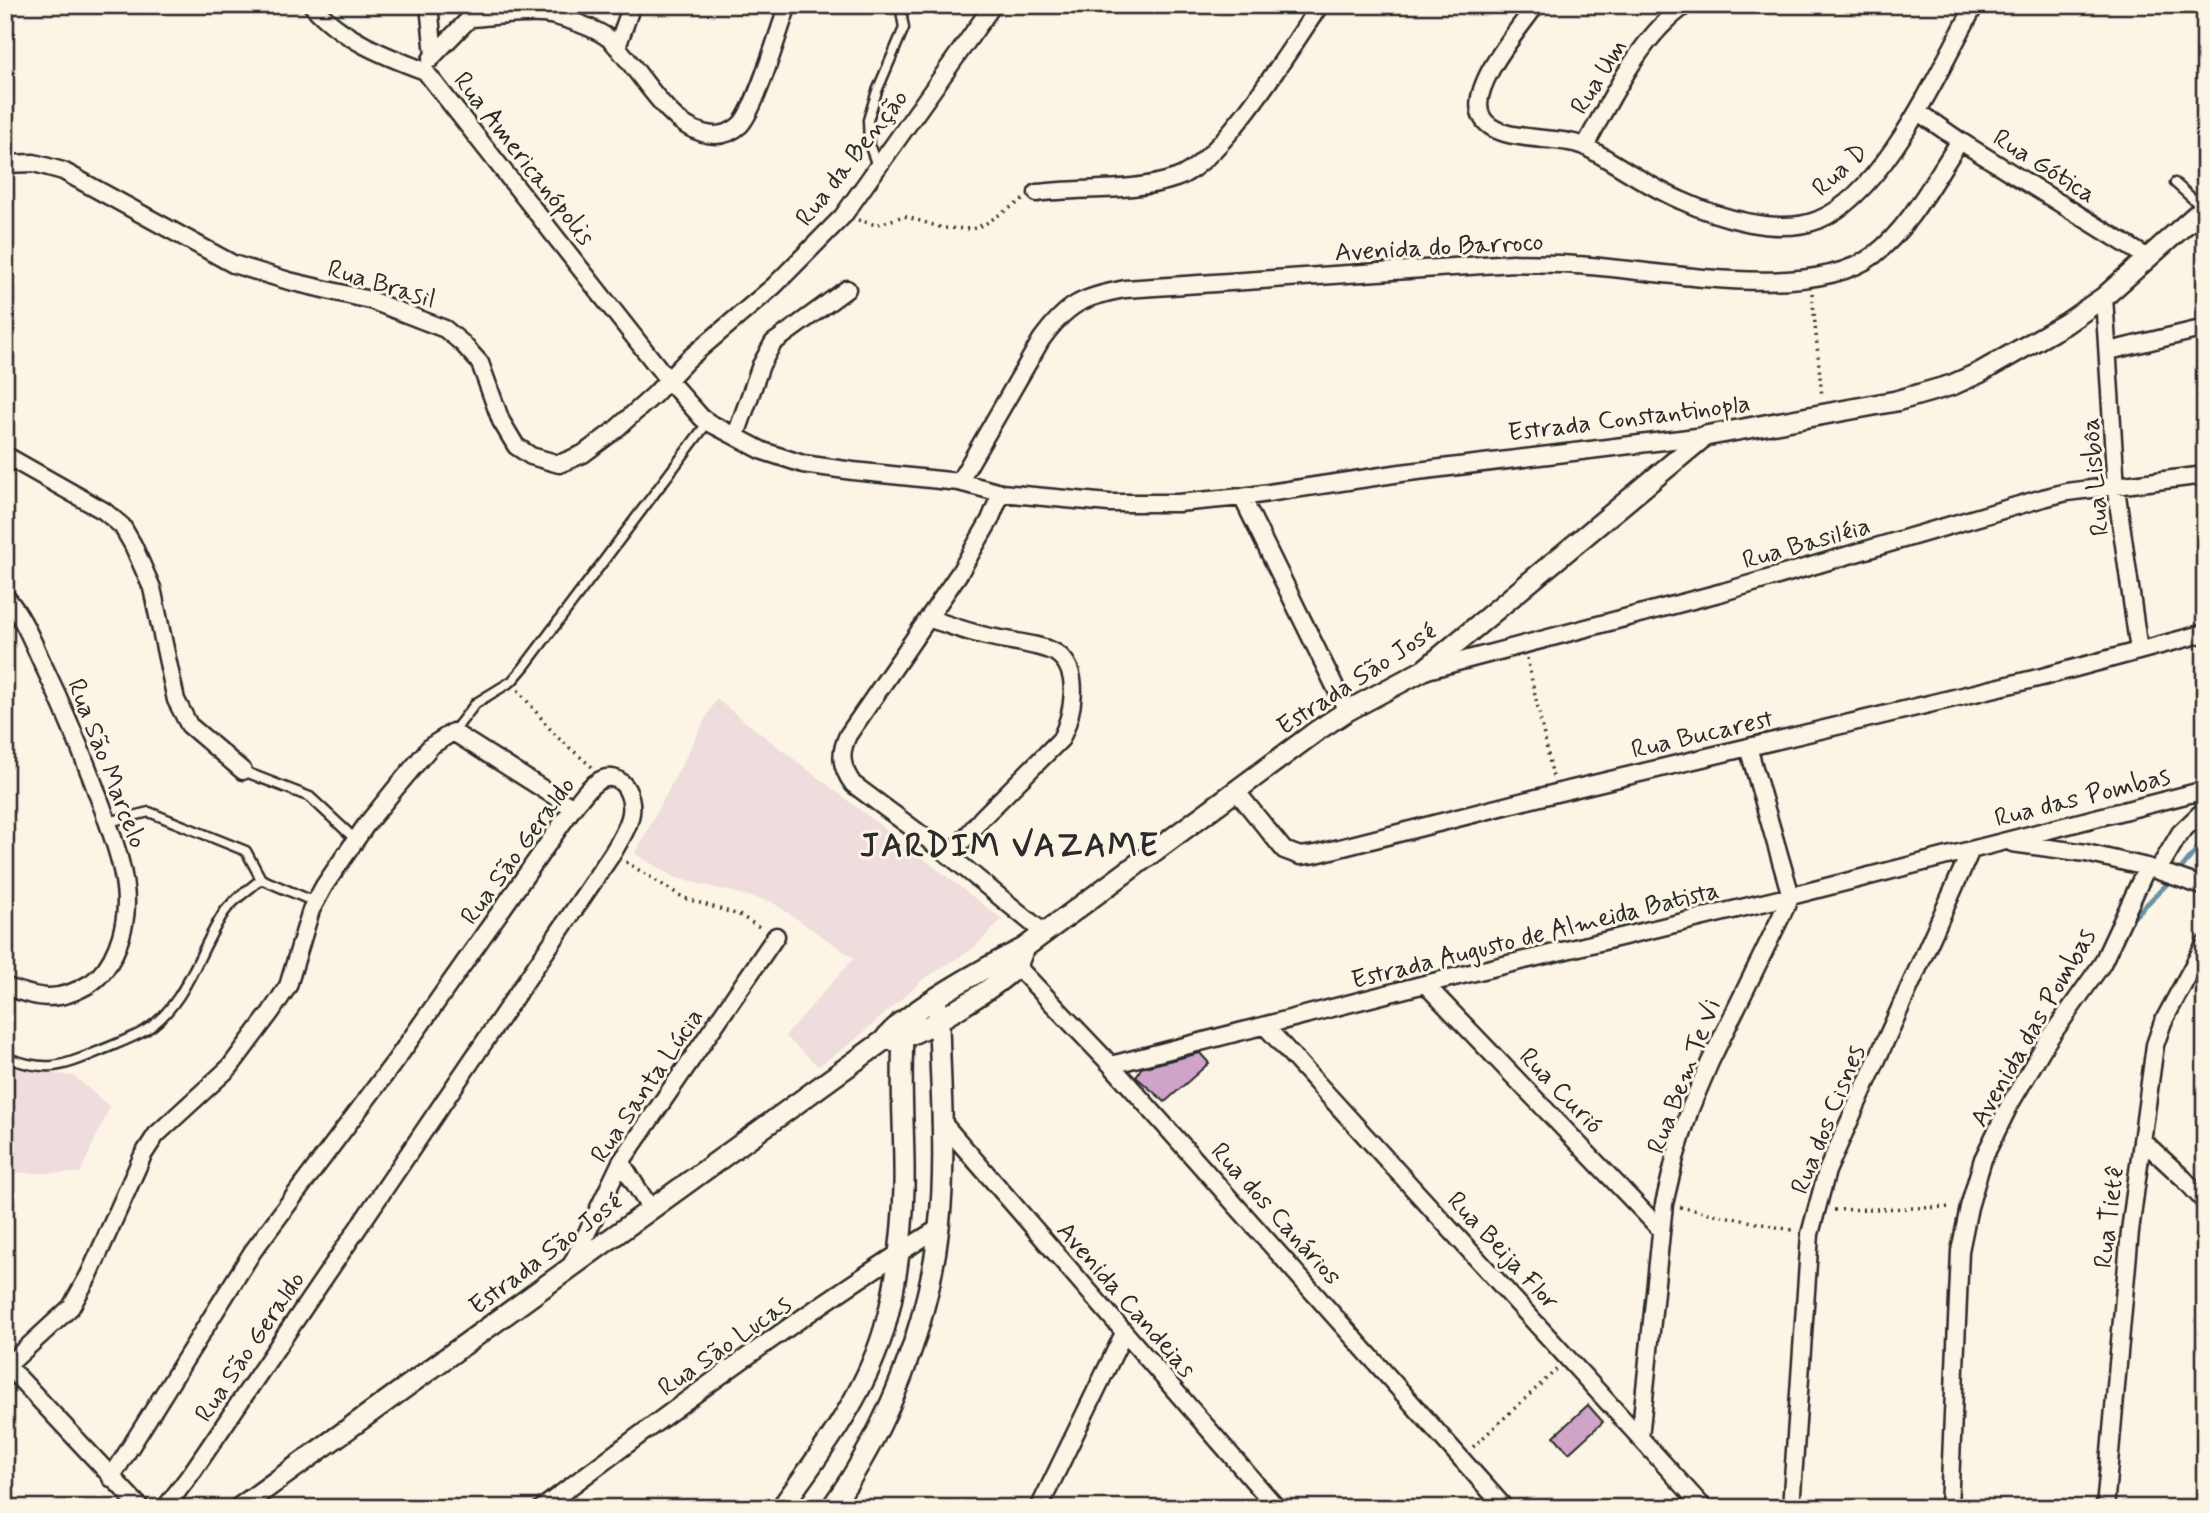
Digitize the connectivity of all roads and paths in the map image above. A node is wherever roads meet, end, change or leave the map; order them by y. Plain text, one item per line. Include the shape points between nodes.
1 (312, 5) edge
2 (429, 5) edge
3 (632, 5) edge
4 (788, 5) edge
5 (900, 5) edge
6 (993, 5) edge
7 (1320, 5) edge
8 (1535, 5) edge
9 (1686, 5) edge
10 (1975, 5) edge
11 (546, 10) edge
12 (617, 47) junction
13 (434, 55) junction
14 (425, 71) junction
15 (1918, 112) junction
16 (1960, 141) junction
17 (1585, 146) junction
18 (5, 164) edge
19 (878, 169) junction
20 (2175, 183) dead end
21 (1037, 193) joint
22 (2204, 207) edge
23 (843, 216) junction
24 (2148, 258) junction
25 (1811, 278) junction
26 (847, 289) dead end
27 (2104, 298) junction
28 (2205, 328) edge
29 (2109, 351) junction
30 (668, 380) junction
31 (1824, 416) junction
32 (705, 420) junction
33 (736, 435) junction
34 (1705, 436) junction
35 (5, 455) edge
36 (2205, 475) edge
37 (959, 482) junction
38 (2116, 488) junction
39 (1001, 492) junction
40 (1242, 497) junction
41 (5, 596) edge
42 (930, 619) junction
43 (2205, 633) edge
44 (1524, 645) junction
45 (2139, 651) junction
46 (1424, 670) junction
47 (512, 681) junction
48 (1347, 711) junction
49 (453, 732) junction
50 (1748, 747) junction
51 (243, 771) joint
52 (604, 778) junction
53 (2205, 790) edge
54 (1237, 792) junction
55 (1556, 793) junction
56 (573, 808) junction
57 (2205, 809) edge
58 (108, 822) junction
59 (356, 840) junction
60 (2003, 841) junction
61 (1971, 850) junction
62 (612, 854) junction
63 (950, 856) junction
64 (2156, 870) junction
65 (261, 879) junction
66 (2199, 886) edge
67 (1791, 896) junction
68 (315, 902) junction
69 (1044, 933) junction
70 (776, 936) joint
71 (2205, 944) edge
72 (1016, 957) junction
73 (1425, 984) junction
74 (5, 986) edge
75 (936, 999) junction
76 (939, 1020) junction
77 (1266, 1027) junction
78 (902, 1031) junction
79 (5, 1057) edge
80 (1111, 1065) junction
81 (941, 1121) junction
82 (2142, 1140) junction
83 (621, 1162) junction
84 (2205, 1202) edge
85 (1664, 1203) junction
86 (1969, 1207) junction
87 (650, 1208) junction
88 (1815, 1210) junction
89 (939, 1228) junction
90 (1661, 1230) junction
91 (1810, 1234) junction
92 (899, 1253) junction
93 (570, 1268) junction
94 (1124, 1333) junction
95 (1569, 1357) junction
96 (6, 1364) edge
97 (1640, 1438) junction
98 (1461, 1458) junction
99 (111, 1478) junction
100 (784, 1507) edge
101 (141, 1508) edge
102 (165, 1508) edge
103 (239, 1508) edge
104 (541, 1508) edge
105 (831, 1508) edge
106 (1039, 1508) edge
107 (1277, 1508) edge
108 (1505, 1508) edge
109 (1704, 1508) edge
110 (1791, 1508) edge
111 (1949, 1508) edge
112 (2105, 1508) edge

1 - 14 street, Rua Americanópolis via 375,52
2 - 13 street
3 - 12 street
4 - 12 street via 742,123 719,135 692,130 670,113
5 - 19 lane via 904,27 868,120 869,144
6 - 19 street, Rua da Benção
7 - 21 street via 1236,125 1195,167 1177,178 1149,184
8 - 17 street, Rua D via 1495,62 1478,102 1480,114 1498,132
9 - 17 street, Rua Um via 1650,41
10 - 15 street, Rua D
11 - 12 street via 605,35
11 - 13 street via 470,18
13 - 14 street
14 - 30 street, Rua Americanópolis
15 - 16 street, Rua Gótica
15 - 17 street, Rua D via 1888,158 1838,209 1818,220 1786,226 1727,218 1682,202
16 - 24 street, Rua Gótica
16 - 25 street, Avenida do Barroco via 1885,245 1854,266
18 - 30 street, Rua Brasil via 34,163 63,171 233,264 370,300 445,329 480,363 500,421 516,446 531,456 559,464 583,454
19 - 23 street, Rua da Benção
20 - 22 lane
21 - 23 path via 972,229 943,228 904,216 876,225
22 - 24 street, Estrada Constantinopla
23 - 30 street, Rua da Benção via 774,286
24 - 27 street, Estrada Constantinopla
25 - 31 path
25 - 37 street, Avenida do Barroco via 1726,280 1513,263 1098,294 1072,305 1055,321
26 - 33 street via 772,343
27 - 29 street, Rua Lisbôa
27 - 31 street, Estrada Constantinopla via 2005,360 1952,385
28 - 29 street
29 - 38 street, Rua Lisbôa
30 - 32 street
31 - 34 street, Estrada Constantinopla
32 - 33 street
32 - 47 lane
33 - 37 street via 763,451 803,464
34 - 40 street, Estrada Constantinopla
34 - 46 street, Estrada São José
35 - 51 street via 122,526 152,588 176,700 189,725
36 - 38 street, Rua Basiléia
37 - 39 street
38 - 44 street, Rua Basiléia via 2043,498
38 - 45 street, Rua Lisbôa
39 - 40 street, Estrada Constantinopla via 1110,503
39 - 42 street via 990,520
40 - 48 street
41 - 58 street, Rua São Marcelo via 29,634 77,736
42 - 63 street via 842,748 844,767 853,784
42 - 63 street via 1056,653 1066,664 1073,696 1061,739
43 - 45 street, Rua Bucarest
44 - 46 street, Rua Basiléia
44 - 55 path
45 - 50 street, Rua Bucarest
46 - 48 street, Estrada São José
47 - 49 lane via 476,703
47 - 52 path via 556,736
48 - 54 street, Estrada São José
49 - 56 street
49 - 59 street via 432,746
50 - 55 street, Rua Bucarest
50 - 67 street
51 - 59 lane via 310,797
52 - 56 street, Rua São Geraldo
52 - 62 street, Rua São Geraldo via 624,783 632,807
53 - 60 street, Rua das Pombas
54 - 55 street, Rua Bucarest via 1274,840 1300,856
54 - 69 street, Estrada São José
56 - 99 street, Rua São Geraldo via 396,1060 253,1251
57 - 64 street, Avenida das Pombas via 2179,833
58 - 65 lane via 149,812 246,851
58 - 74 street, Rua São Marcelo via 126,902 113,955 99,977 78,991 55,998 30,996
59 - 68 street
60 - 61 street, Rua das Pombas
60 - 64 street via 2086,853
61 - 67 street, Estrada Augusto de Almeida Batista
61 - 88 street, Rua dos Cisnes via 1827,1171
62 - 70 path via 684,898 739,915
62 - 102 street, Rua São Geraldo
63 - 69 street
64 - 66 street
64 - 86 street, Avenida das Pombas via 2102,964 2010,1104 1983,1159
65 - 68 lane
65 - 79 lane via 228,907 181,993 148,1029 51,1068
67 - 73 street, Estrada Augusto de Almeida Batista
67 - 85 street, Rua Bem Te Vi via 1690,1110
68 - 96 street via 288,986 230,1067 156,1135 71,1307
69 - 72 street, Estrada São José
70 - 83 street, Rua Santa Lúcia
71 - 82 street, Rua Tietê via 2155,1045
72 - 75 street, Estrada São José
72 - 76 street, Estrada São José via 975,997
72 - 80 street, Rua dos Canários
73 - 77 street, Estrada Augusto de Almeida Batista
73 - 90 street, Rua Curió
75 - 76 street
75 - 78 street, Estrada São José
76 - 78 street, Estrada São José
76 - 81 street
77 - 80 street, Estrada Augusto de Almeida Batista
77 - 95 street, Rua Beija Flor
78 - 87 street, Estrada São José
78 - 92 street via 904,1185
80 - 98 street, Rua dos Canários
81 - 89 street
81 - 94 street, Avenida Candeias
82 - 84 street
82 - 112 street, Rua Tietê
83 - 87 street
83 - 93 street, Rua Santa Lúcia
85 - 90 street, Rua Bem Te Vi
85 - 91 path
86 - 88 path
86 - 111 street, Avenida das Pombas via 1959,1264
87 - 93 street, Estrada São José
88 - 91 street, Rua dos Cisnes
89 - 92 street, Rua São Lucas
89 - 105 street via 904,1371 855,1474
90 - 97 street, Rua Bem Te Vi
91 - 110 street, Rua dos Cisnes
92 - 100 street via 880,1343 864,1380
92 - 104 street, Rua São Lucas
93 - 103 street, Estrada São José
94 - 106 street
94 - 107 street, Avenida Candeias
95 - 97 street, Rua Beija Flor
95 - 98 path
96 - 99 street
97 - 109 street, Rua Beija Flor
98 - 108 street, Rua dos Canários
99 - 101 street

